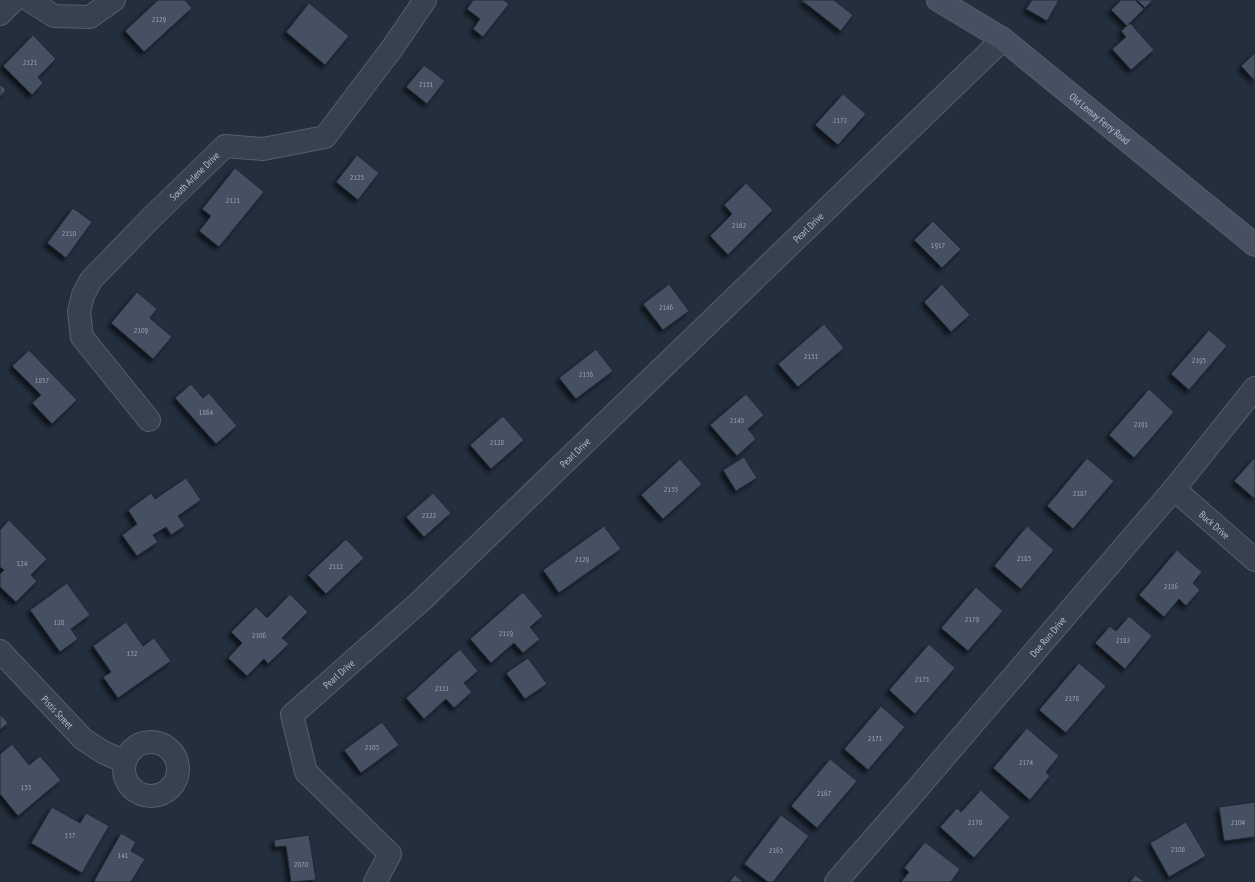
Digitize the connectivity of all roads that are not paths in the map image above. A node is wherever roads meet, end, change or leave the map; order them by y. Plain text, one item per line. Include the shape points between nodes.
1 (14, 0) edge
2 (29, 0) edge
3 (114, 0) edge
4 (425, 0) edge
5 (938, 0) edge
6 (0, 14) edge
7 (1003, 39) junction
8 (1255, 245) edge
9 (1255, 388) edge
10 (149, 420) dead end
11 (1174, 489) junction
12 (1255, 560) edge
13 (0, 651) edge
14 (125, 762) dead end
15 (375, 882) edge
16 (836, 882) edge

1 - 6 street
2 - 3 street via 54,16 90,17
4 - 10 street, South Arlene Drive via 325,137 263,149 225,146 91,280 83,295 79,312 82,337
5 - 7 main road, Old Lemay Ferry Road
7 - 8 main road, Old Lemay Ferry Road
7 - 15 street, Pearl Drive via 429,594 292,715 306,772 390,854
9 - 11 street, Doe Run Drive
11 - 12 street, Buck Drive
11 - 16 street, Doe Run Drive
13 - 14 street, Pistis Street via 83,739

